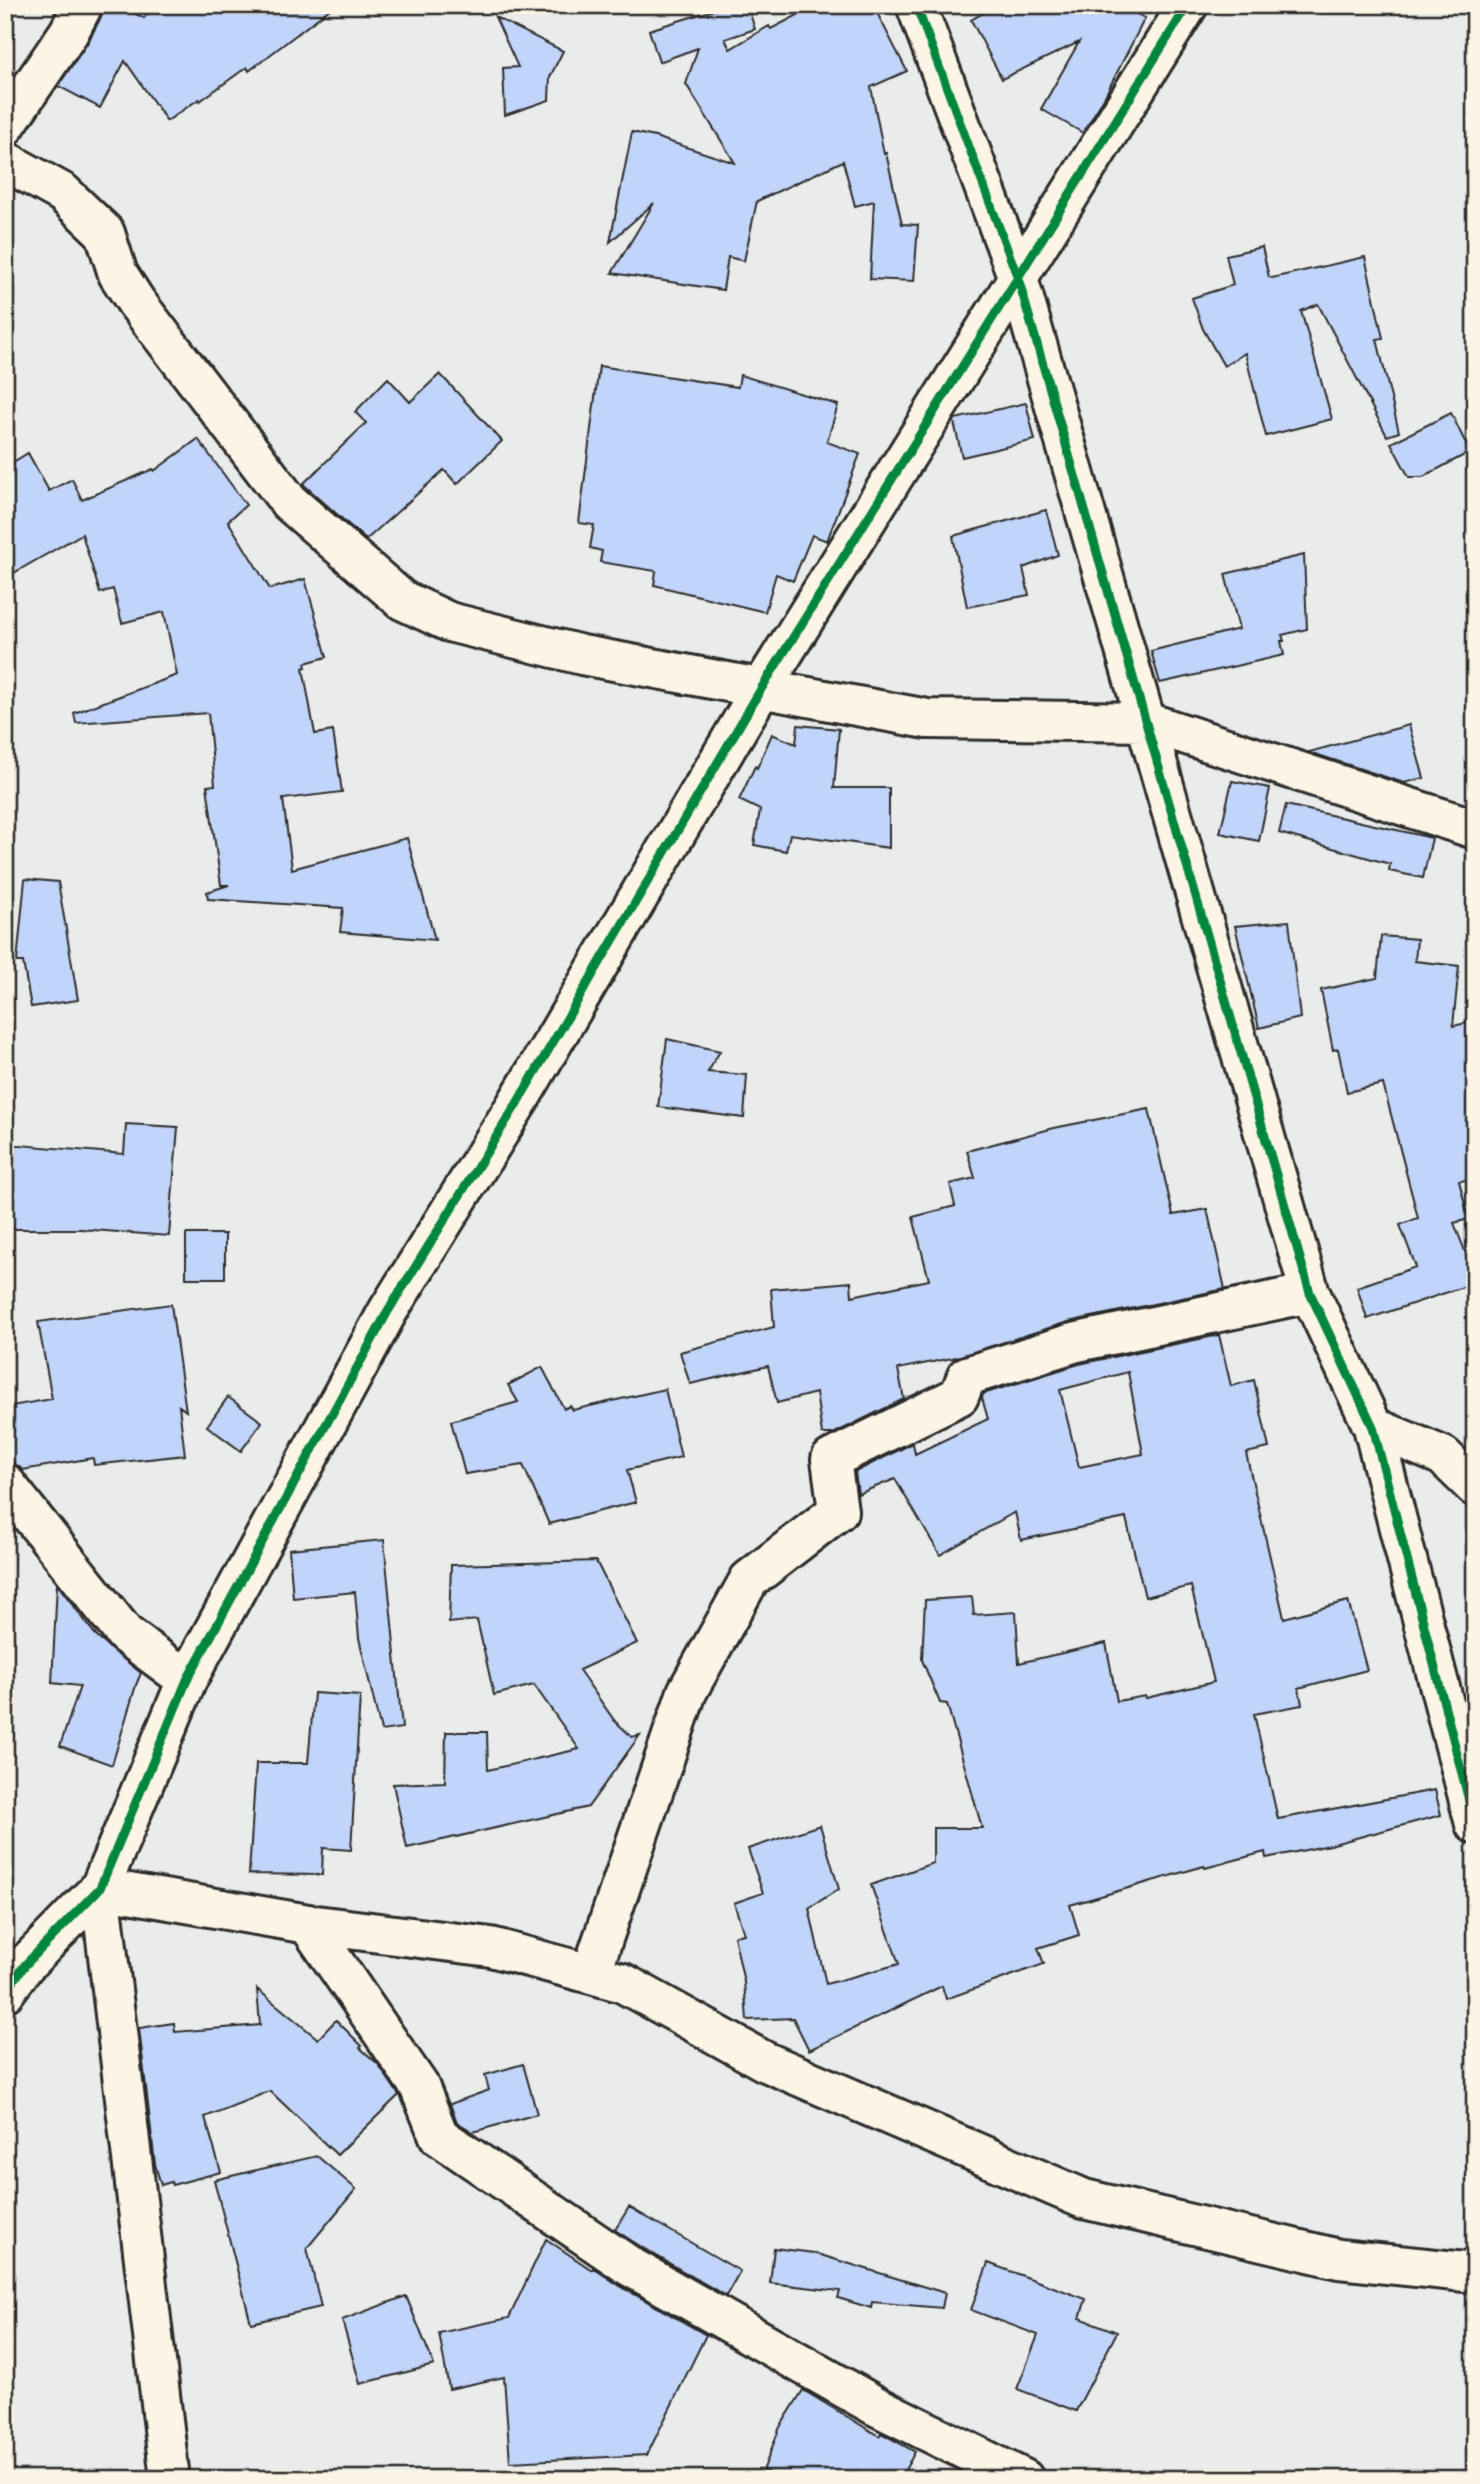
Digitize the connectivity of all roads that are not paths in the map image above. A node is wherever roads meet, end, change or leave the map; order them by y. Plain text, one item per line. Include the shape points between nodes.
1 (83, 5) edge
2 (916, 5) edge
3 (1188, 5) edge
4 (5, 126) edge
5 (5, 160) edge
6 (1018, 278) junction
7 (761, 689) junction
8 (1147, 722) junction
9 (1475, 829) edge
10 (1310, 1293) junction
11 (1373, 1427) junction
12 (5, 1483) edge
13 (1475, 1487) edge
14 (187, 1680) junction
15 (1475, 1824) edge
16 (100, 1888) junction
17 (308, 1924) junction
18 (12, 1971) edge
19 (591, 1974) junction
20 (1475, 2273) edge
21 (170, 2479) edge
22 (1024, 2479) edge

1 - 4 street
2 - 6 street
3 - 6 street
5 - 7 street via 63,193 105,233 118,274 136,302 289,502 402,600 449,622 582,655
6 - 7 street
6 - 8 street
7 - 8 street via 927,719
7 - 14 street via 523,1093 388,1311
8 - 9 street
8 - 10 street
10 - 11 street
10 - 19 street via 1073,1343 967,1376 959,1396 831,1460 838,1511 749,1580 687,1692
11 - 13 street via 1443,1456
11 - 15 street
12 - 14 street via 125,1634
14 - 16 street
16 - 17 street
16 - 18 street
16 - 21 street
17 - 19 street via 491,1947
17 - 22 street via 419,2086 439,2136 631,2267 876,2406
19 - 20 street via 623,1983 764,2061 1084,2199 1339,2259

